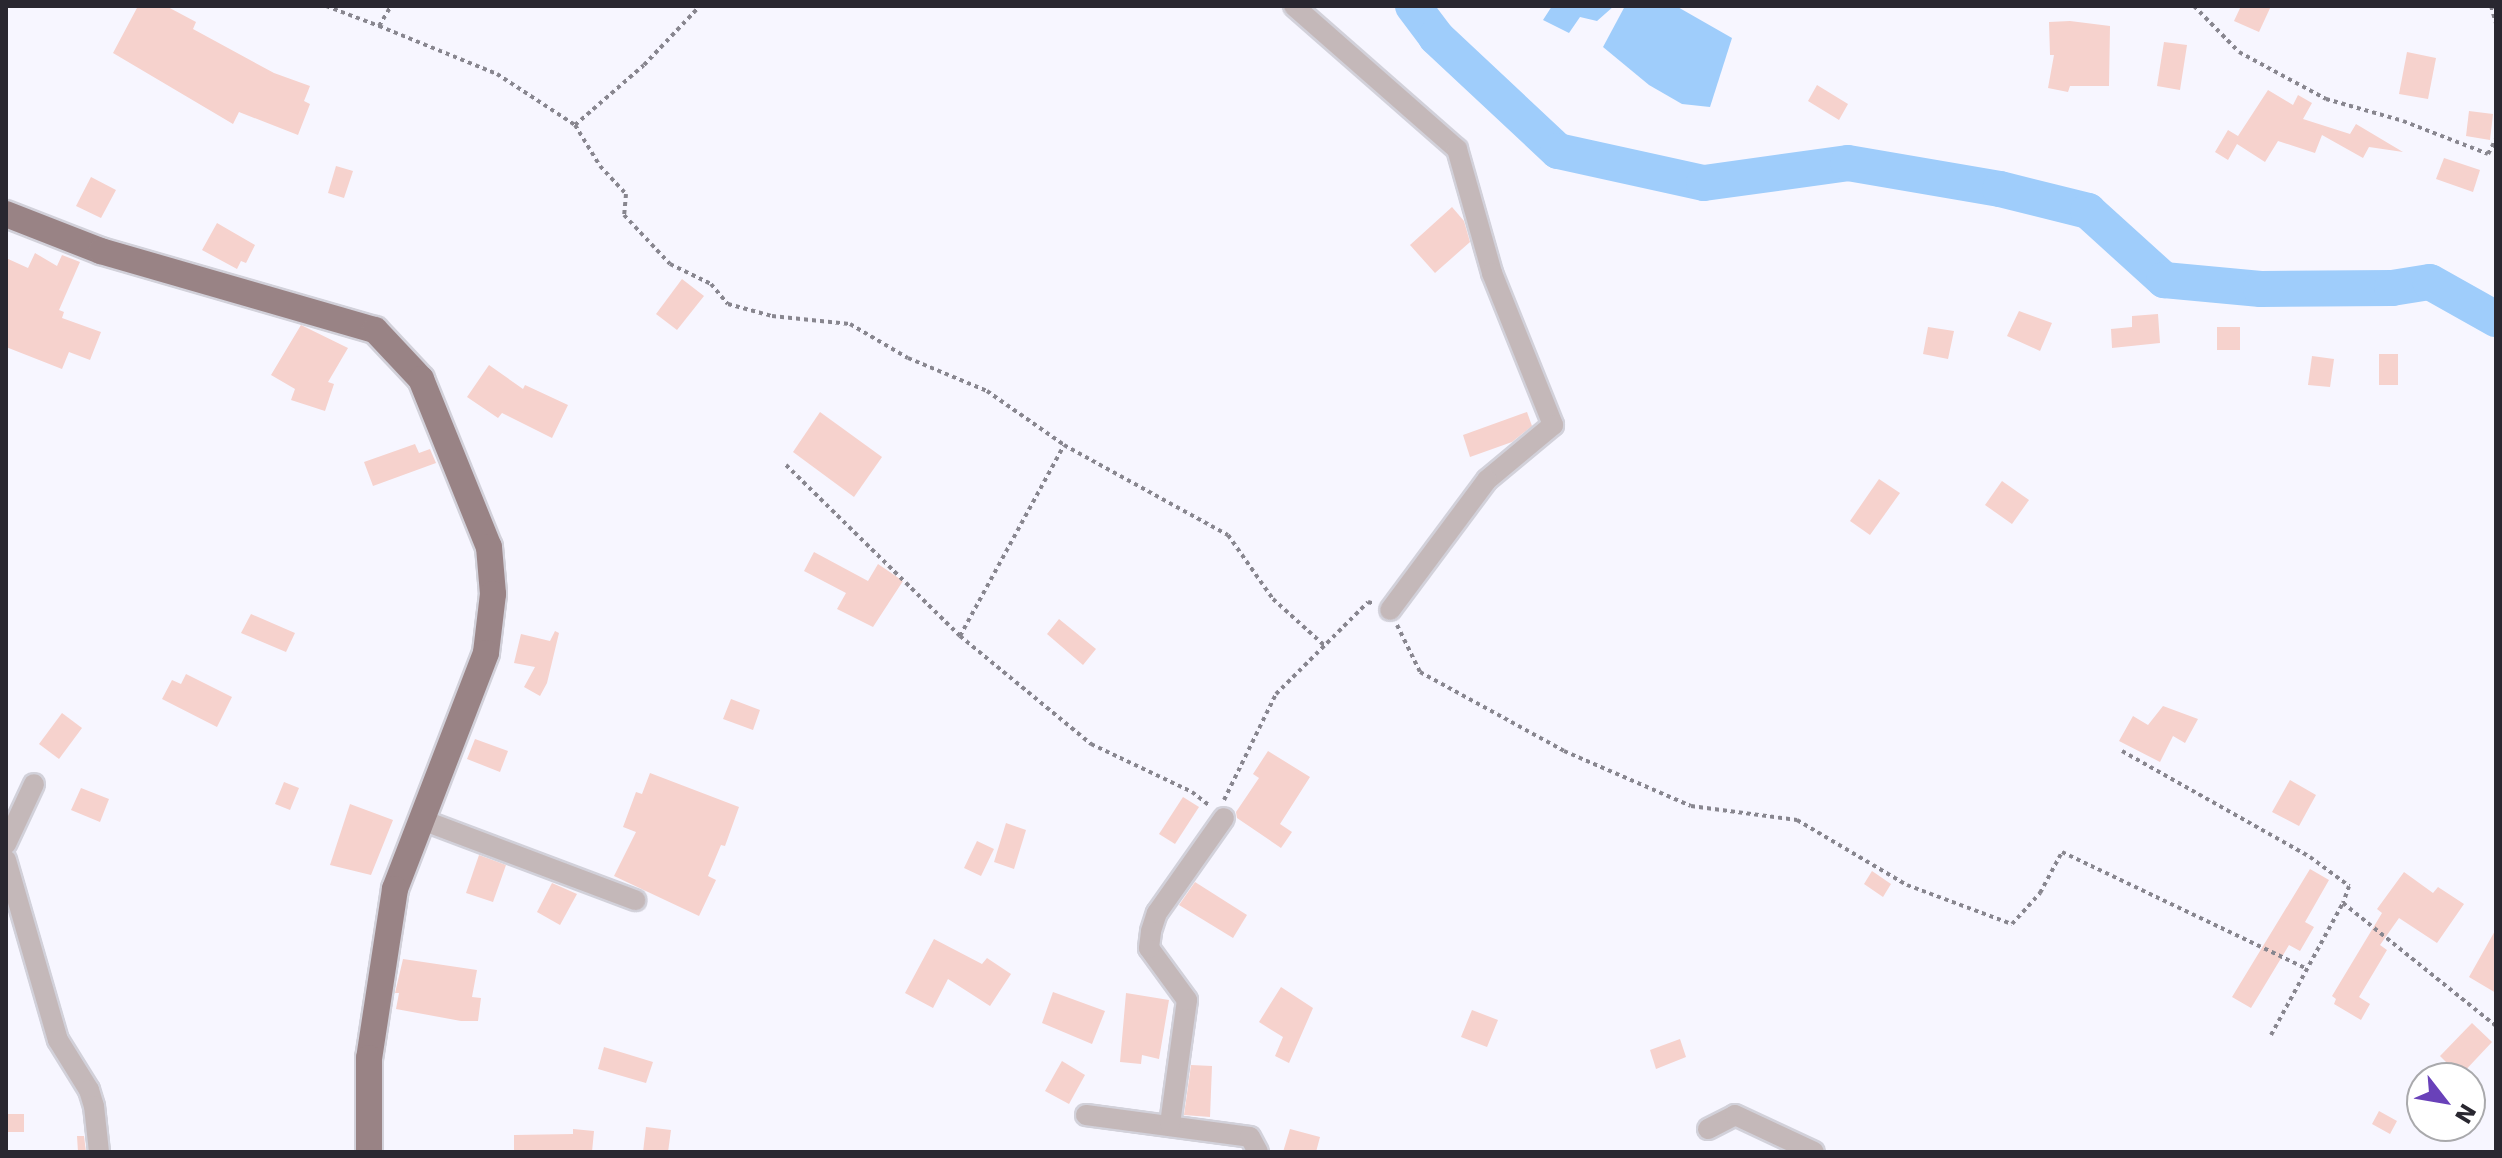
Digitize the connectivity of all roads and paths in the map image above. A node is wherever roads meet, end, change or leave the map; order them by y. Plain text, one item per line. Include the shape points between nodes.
1 (326, 6) edge
2 (391, 6) edge
3 (700, 6) edge
4 (1294, 6) edge
5 (2194, 6) edge
6 (2491, 6) edge
7 (2496, 23) edge
8 (379, 26) junction
9 (575, 125) junction
10 (2496, 139) edge
11 (6, 214) edge
12 (1064, 445) junction
13 (786, 465) dead end
14 (1390, 610) junction
15 (960, 636) junction
16 (1325, 646) junction
17 (2122, 751) dead end
18 (34, 784) dead end
19 (1224, 818) junction
20 (422, 820) junction
21 (6, 844) edge
22 (6, 860) edge
23 (635, 900) dead end
24 (2343, 903) junction
25 (2305, 968) junction
26 (2496, 1026) edge
27 (2271, 1035) dead end
28 (1086, 1115) dead end
29 (1170, 1124) junction
30 (1708, 1129) dead end
31 (99, 1152) edge
32 (369, 1152) edge
33 (1258, 1152) edge
34 (1814, 1152) edge

1 - 8 path
2 - 8 path
3 - 9 path via 644,65
4 - 14 street via 1457,149 1492,273 1553,425 1487,480
5 - 10 path via 2239,52 2326,99 2488,154
6 - 7 path
8 - 9 path via 497,74
9 - 12 path via 600,166 626,194 624,215 670,264 711,284 728,304 772,316 850,324 908,358 987,391
11 - 20 main road via 101,251 375,330 421,379 489,547 493,594 486,653
12 - 15 path
12 - 16 path via 1228,535 1273,599
13 - 15 path
14 - 16 path via 1368,602
14 - 25 path via 1420,672 1564,751 1691,806 1797,820 1907,885 2012,924 2040,893 2062,852
15 - 19 path via 1091,744 1192,792
16 - 19 path via 1276,694 1223,802
17 - 24 path via 2310,857 2349,886
18 - 21 street
19 - 29 street via 1157,913 1151,931 1149,948 1187,1000
20 - 23 street
20 - 32 main road via 395,889 369,1058
22 - 31 street via 58,1040 89,1090
24 - 25 path
24 - 26 path
25 - 27 path
28 - 29 street
29 - 33 street via 1250,1137
30 - 34 street via 1735,1115

